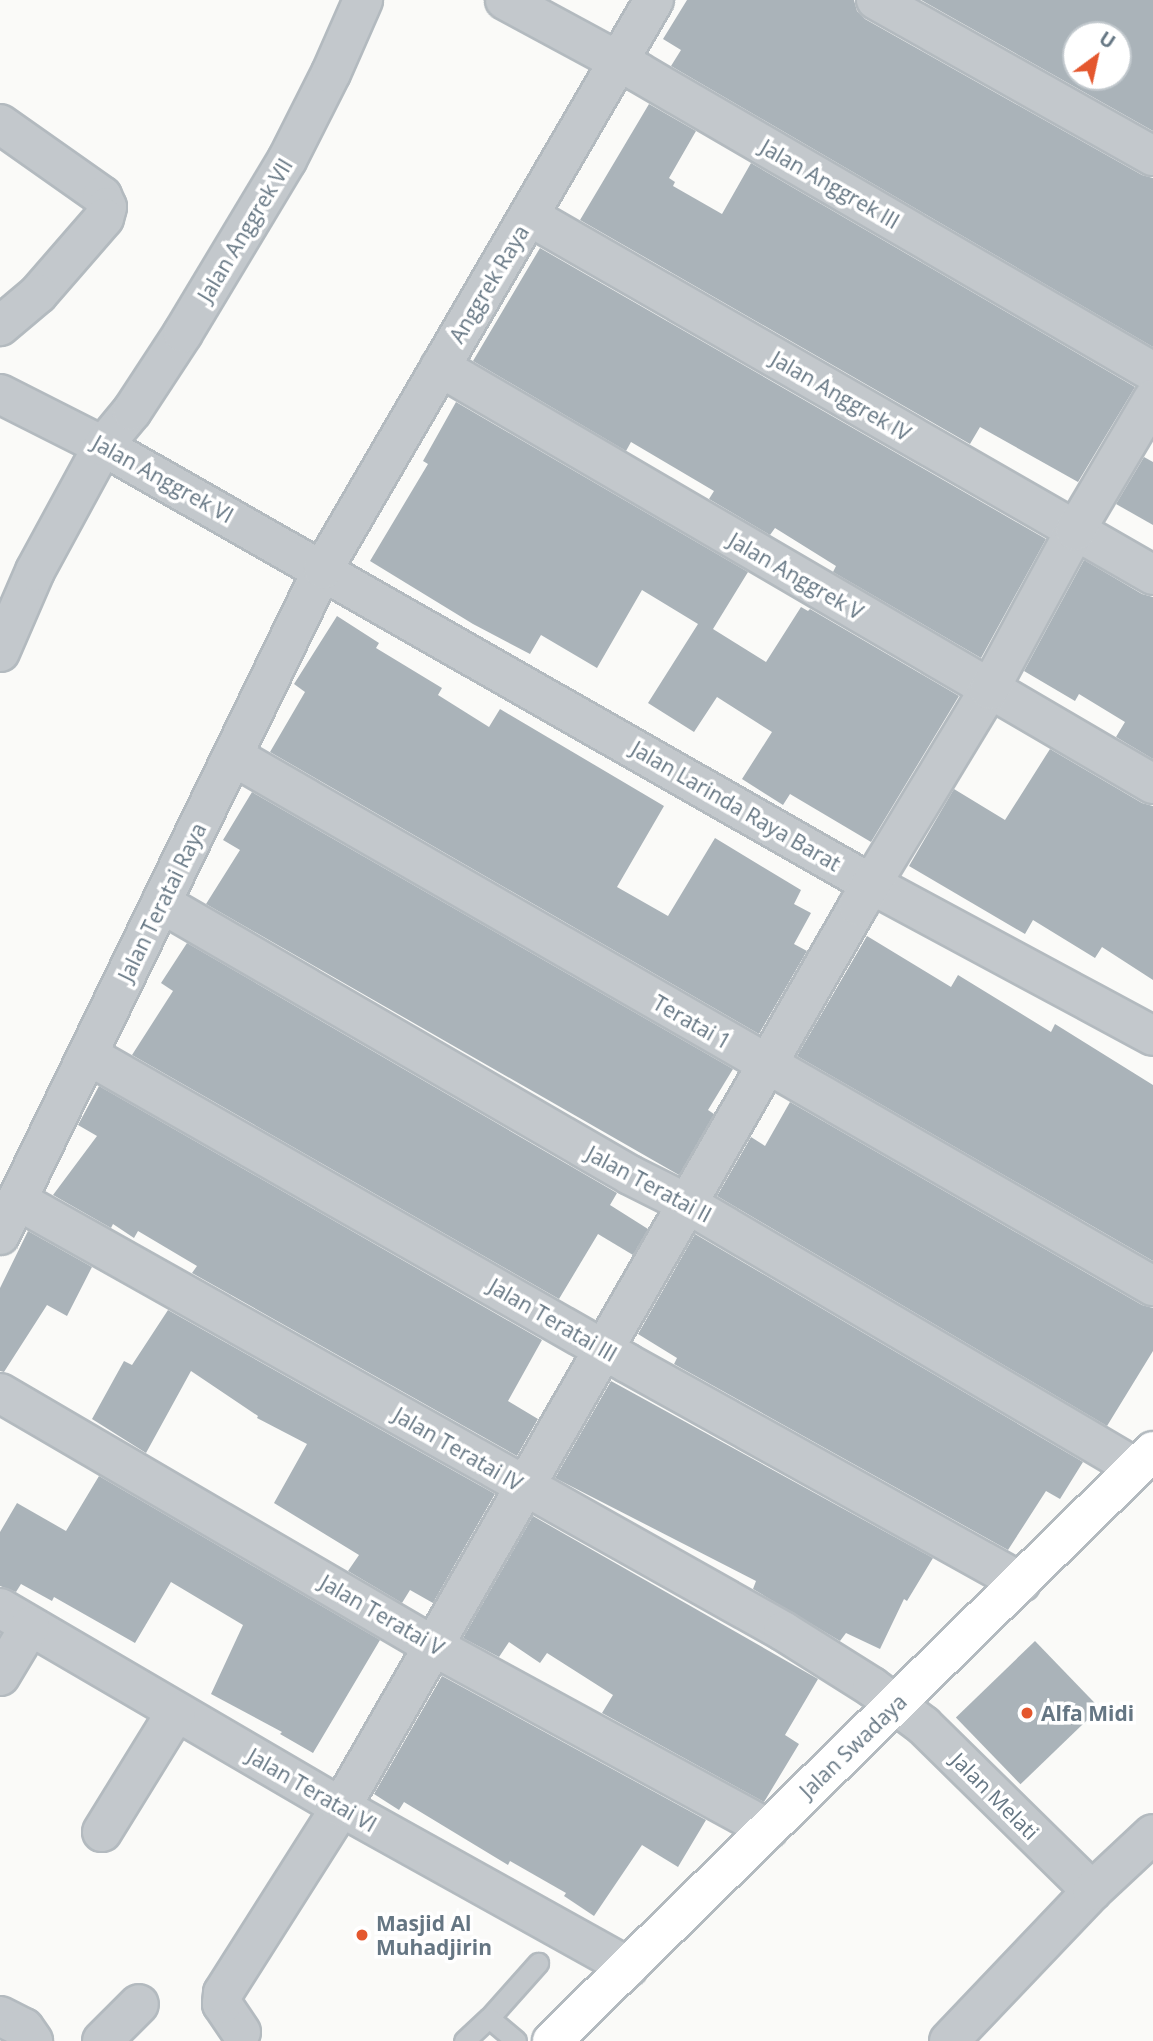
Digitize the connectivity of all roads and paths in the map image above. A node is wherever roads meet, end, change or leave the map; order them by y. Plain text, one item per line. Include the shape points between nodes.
1 (363, 0) edge
2 (505, 0) edge
3 (654, 0) edge
4 (876, 0) edge
5 (619, 63) junction
6 (0, 124) edge
7 (1153, 156) edge
8 (529, 216) junction
9 (0, 326) edge
10 (440, 367) junction
11 (1153, 372) edge
12 (0, 394) edge
13 (1153, 399) edge
14 (103, 446) junction
15 (1075, 531) junction
16 (323, 569) junction
17 (1153, 575) edge
18 (0, 652) edge
19 (989, 690) junction
20 (233, 755) junction
21 (1153, 784) edge
22 (871, 884) junction
23 (161, 903) junction
24 (1153, 1036) edge
25 (88, 1055) junction
26 (766, 1065) junction
27 (17, 1200) junction
28 (686, 1203) junction
29 (0, 1235) edge
30 (1153, 1286) edge
31 (602, 1348) junction
32 (0, 1393) edge
33 (1145, 1460) edge
34 (523, 1487) junction
35 (1021, 1581) junction
36 (15, 1617) edge
37 (433, 1646) junction
38 (0, 1676) edge
39 (896, 1703) junction
40 (176, 1712) junction
41 (341, 1807) junction
42 (768, 1829) junction
43 (102, 1832) dead end
44 (1153, 1834) edge
45 (1092, 1891) junction
46 (538, 1963) dead end
47 (628, 1966) junction
48 (139, 2004) dead end
49 (0, 2016) edge
50 (489, 2018) junction
51 (241, 2032) dead end
52 (33, 2041) edge
53 (102, 2041) edge
54 (464, 2041) edge
55 (516, 2041) edge
56 (552, 2041) edge
57 (949, 2041) edge

1 - 14 street, Jalan Anggrek VII via 287,160 183,333
2 - 5 street, Jalan Anggrek III
3 - 5 street, Anggrek Raya
4 - 7 street
5 - 8 street, Anggrek Raya
5 - 11 street, Jalan Anggrek III
6 - 9 street via 102,195 107,207 104,218 38,294
8 - 10 street, Anggrek Raya
8 - 15 street, Jalan Anggrek IV
10 - 16 street, Anggrek Raya
10 - 19 street, Jalan Anggrek V
12 - 14 street, Jalan Anggrek VI
13 - 15 street
14 - 16 street, Jalan Anggrek VI
14 - 18 street, Jalan Anggrek VII via 35,571
15 - 17 street, Jalan Anggrek IV
15 - 19 street
16 - 20 street, Jalan Teratai Raya
16 - 22 street, Jalan Larinda Raya Barat
19 - 21 street, Jalan Anggrek V
19 - 22 street
20 - 23 street, Jalan Teratai Raya
20 - 26 street, Teratai 1
22 - 24 street, Jalan Larinda Raya Barat
22 - 26 street
23 - 25 street, Jalan Teratai Raya
23 - 28 street, Jalan Teratai II
25 - 27 street, Jalan Teratai Raya
25 - 31 street, Jalan Teratai III
26 - 28 street
26 - 30 street, Teratai 1
27 - 29 street, Jalan Teratai Raya
27 - 34 street, Jalan Teratai IV
28 - 31 street
28 - 33 street, Jalan Teratai II
31 - 34 street
31 - 35 street, Jalan Teratai III
32 - 37 street, Jalan Teratai V
33 - 35 street, Jalan Swadaya
34 - 37 street
34 - 39 street, Jalan Teratai IV via 783,1631
35 - 39 street, Jalan Swadaya
36 - 38 street
36 - 40 street, Jalan Teratai VI
37 - 41 street
37 - 42 street, Jalan Teratai V
39 - 42 street, Jalan Swadaya
39 - 45 street, Jalan Melati
40 - 41 street, Jalan Teratai VI
40 - 43 street
41 - 47 street, Jalan Teratai VI
41 - 51 street via 223,1993 222,2004
42 - 47 street, Jalan Swadaya
44 - 45 street
45 - 57 street
46 - 50 lane
47 - 56 street, Jalan Swadaya
48 - 53 street
49 - 52 street via 24,2028
50 - 54 lane
50 - 55 lane

